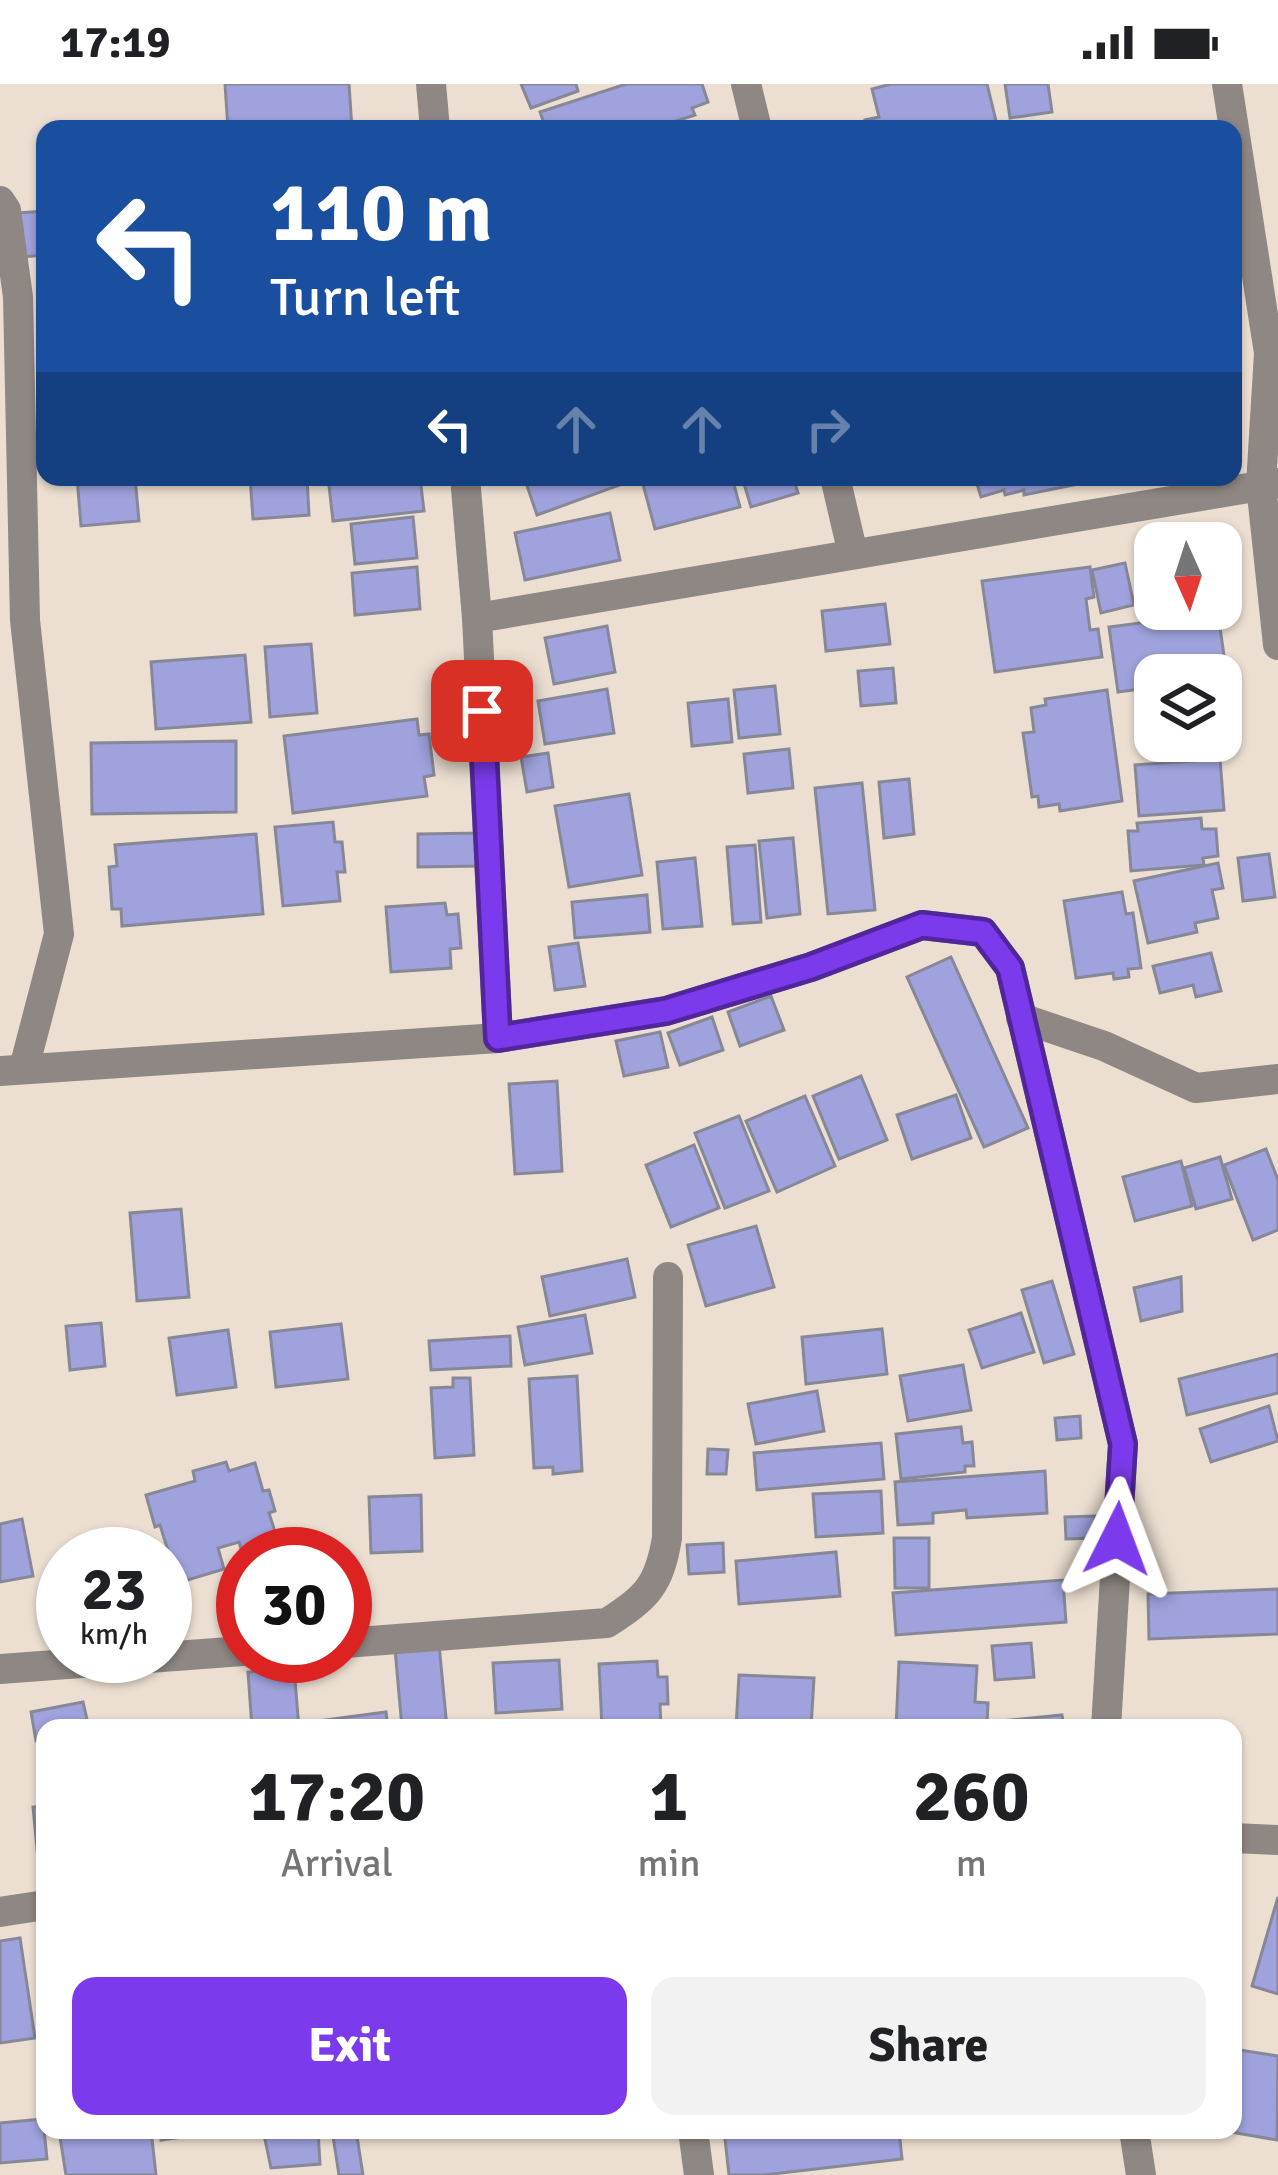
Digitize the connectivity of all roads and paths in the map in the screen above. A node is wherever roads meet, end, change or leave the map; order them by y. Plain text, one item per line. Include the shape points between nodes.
1 (431, 84) edge
2 (746, 84) edge
3 (1227, 84) edge
4 (434, 120) edge
5 (755, 120) edge
6 (1232, 120) edge
7 (1242, 182) edge
8 (0, 201) edge
9 (1269, 484) edge
10 (466, 486) edge
11 (838, 486) edge
12 (853, 554) junction
13 (477, 618) junction
14 (13, 621) edge
15 (1278, 645) edge
16 (1021, 1018) junction
17 (498, 1038) junction
18 (12, 1070) edge
19 (1278, 1079) edge
20 (668, 1277) dead end
21 (372, 1641) edge
22 (216, 1653) edge
23 (0, 1669) edge
24 (1107, 1719) edge
25 (1242, 1838) edge
26 (1278, 1840) edge
27 (36, 1907) edge
28 (0, 1912) edge
29 (694, 2139) edge
30 (1136, 2139) edge
31 (700, 2175) edge
32 (1142, 2175) edge

1 - 4 street
2 - 5 street
3 - 6 street
7 - 9 street via 1268,353
8 - 14 street via 18,297
9 - 12 street
9 - 15 street
10 - 13 street
11 - 12 street
12 - 13 street
13 - 17 street
14 - 18 street via 58,934
16 - 17 street via 1010,968 983,932 922,925 666,1011
16 - 19 street via 1196,1088
16 - 24 street via 1123,1444
17 - 18 street
20 - 21 street via 667,1538 661,1574 641,1602 607,1623
22 - 23 street
25 - 26 street
27 - 28 street
29 - 31 street
30 - 32 street

